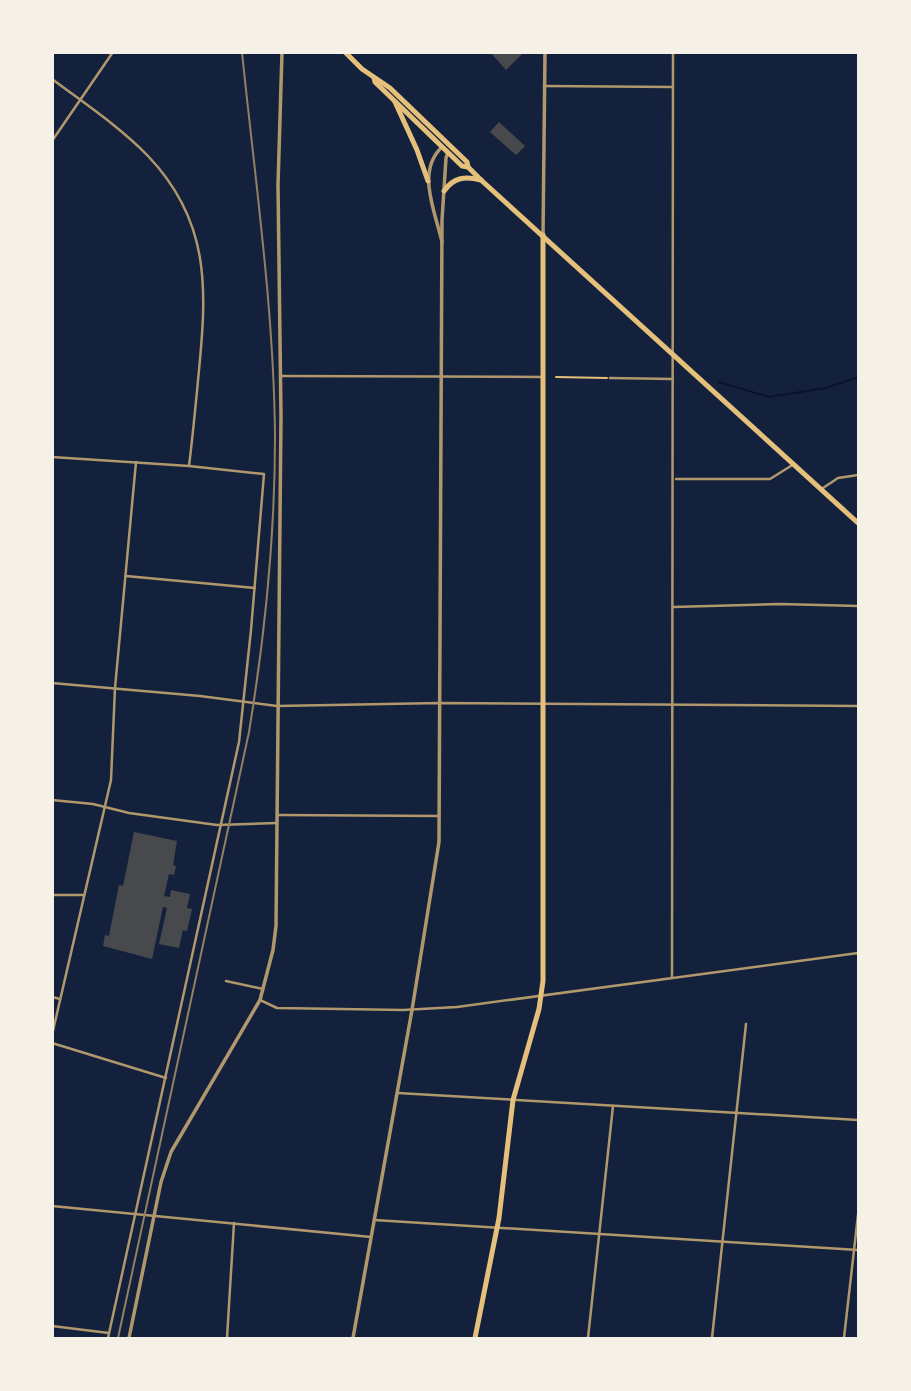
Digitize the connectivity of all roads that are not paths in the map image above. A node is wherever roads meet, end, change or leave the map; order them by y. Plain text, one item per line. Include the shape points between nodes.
1 (113, 52) edge
2 (282, 52) edge
3 (345, 52) edge
4 (545, 52) edge
5 (673, 52) edge
6 (374, 78) junction
7 (52, 79) edge
8 (544, 86) junction
9 (673, 87) junction
10 (80, 100) junction
11 (394, 100) junction
12 (419, 120) junction
13 (52, 141) edge
14 (446, 146) junction
15 (448, 153) junction
16 (468, 167) junction
17 (481, 180) junction
18 (428, 181) junction
19 (444, 191) junction
20 (543, 235) junction
21 (442, 242) junction
22 (673, 353) junction
23 (281, 376) junction
24 (442, 377) junction
25 (544, 377) junction
26 (610, 378) road end
27 (674, 379) junction
28 (52, 457) edge
29 (136, 462) junction
30 (794, 464) junction
31 (189, 466) junction
32 (859, 475) edge
33 (674, 479) junction
34 (822, 489) junction
35 (859, 523) edge
36 (125, 576) junction
37 (255, 588) junction
38 (859, 606) edge
39 (673, 607) junction
40 (52, 683) edge
41 (116, 688) junction
42 (244, 701) junction
43 (440, 703) junction
44 (544, 703) junction
45 (673, 705) junction
46 (277, 706) junction
47 (859, 706) edge
48 (52, 800) edge
49 (105, 807) junction
50 (277, 815) junction
51 (439, 816) junction
52 (277, 823) junction
53 (221, 824) junction
54 (52, 895) edge
55 (84, 895) junction
56 (859, 953) edge
57 (672, 977) junction
58 (226, 981) dead end
59 (263, 989) junction
60 (542, 995) junction
61 (52, 997) edge
62 (60, 999) junction
63 (260, 1000) junction
64 (412, 1010) junction
65 (746, 1024) dead end
66 (52, 1035) edge
67 (52, 1043) edge
68 (166, 1078) junction
69 (398, 1093) junction
70 (513, 1100) junction
71 (613, 1106) junction
72 (738, 1113) junction
73 (859, 1120) edge
74 (52, 1206) edge
75 (135, 1215) junction
76 (153, 1215) junction
77 (859, 1215) edge
78 (374, 1220) junction
79 (234, 1223) junction
80 (497, 1228) junction
81 (600, 1235) junction
82 (371, 1237) junction
83 (723, 1242) junction
84 (856, 1250) edge
85 (52, 1326) edge
86 (109, 1333) junction
87 (108, 1339) edge
88 (129, 1339) edge
89 (227, 1339) edge
90 (353, 1339) edge
91 (475, 1339) edge
92 (588, 1339) edge
93 (712, 1339) edge
94 (844, 1339) edge

1 - 10 street
2 - 23 street via 278,184
3 - 6 main road
4 - 8 street
5 - 9 street
6 - 11 main road
6 - 12 main road
7 - 10 street
8 - 9 street
8 - 20 street
9 - 22 street
10 - 13 street
10 - 31 street via 130,139 163,174 195,238 205,305
11 - 12 main road
11 - 18 main road
12 - 14 main road
14 - 15 main road
14 - 16 main road
14 - 18 street via 430,162
15 - 16 main road
15 - 19 street
16 - 17 main road
17 - 19 main road via 458,178
17 - 20 main road
18 - 21 street
19 - 21 street
20 - 22 main road
20 - 25 main road
21 - 24 street
22 - 27 street
22 - 30 main road
23 - 24 street
23 - 46 street
24 - 25 street
24 - 43 street
25 - 44 main road
26 - 27 street
27 - 33 street
28 - 29 street
29 - 31 street
29 - 36 street
30 - 33 street via 770,479
30 - 34 main road
31 - 37 street via 264,474
32 - 34 street via 838,478
33 - 39 street
34 - 35 main road
36 - 37 street
36 - 41 street
37 - 42 street
38 - 39 street
39 - 45 street
40 - 41 street
41 - 42 street
41 - 49 street
42 - 46 street
42 - 53 street
43 - 44 street
43 - 46 street
43 - 51 street
44 - 45 street
44 - 60 main road
45 - 47 street
45 - 57 street
46 - 50 street
48 - 49 street
49 - 53 street
49 - 55 street
50 - 51 street
50 - 52 street
51 - 64 street via 437,863
52 - 53 street
52 - 59 street via 276,926
53 - 68 street
54 - 55 street
55 - 62 street
56 - 57 street
57 - 60 street
58 - 59 street
59 - 63 street
60 - 64 street
60 - 70 main road
61 - 62 street
62 - 66 street
63 - 64 street via 277,1008
63 - 76 street via 171,1152
64 - 69 street
65 - 72 street
67 - 68 street
68 - 75 street
69 - 70 street
69 - 78 street
70 - 71 street
70 - 80 main road
71 - 72 street
71 - 81 street
72 - 73 street
72 - 83 street
74 - 75 street
75 - 76 street
75 - 86 street
76 - 79 street
76 - 88 street
77 - 84 street
78 - 80 street
78 - 82 street
79 - 82 street
79 - 89 street
80 - 81 street
80 - 91 main road
81 - 83 street
81 - 92 street
82 - 90 street
83 - 84 street
83 - 93 street
84 - 94 street
85 - 86 street
86 - 87 street

